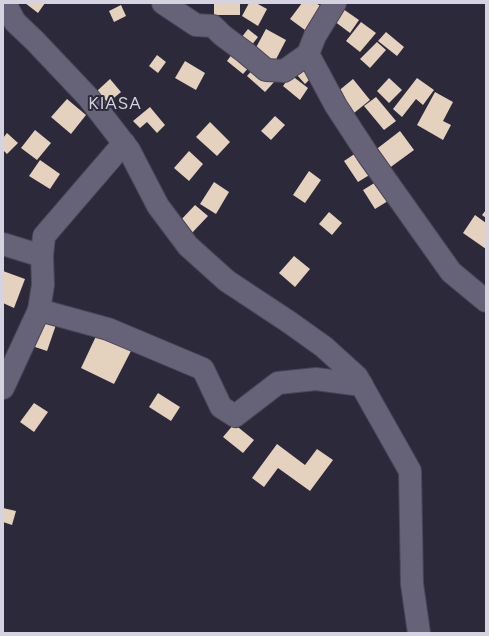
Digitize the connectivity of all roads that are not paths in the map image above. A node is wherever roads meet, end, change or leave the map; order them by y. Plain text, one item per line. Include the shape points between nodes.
1 (5, 3) edge
2 (163, 3) edge
3 (335, 3) edge
4 (308, 54) junction
5 (124, 143) junction
6 (3, 244) edge
7 (42, 256) junction
8 (486, 301) edge
9 (39, 310) junction
10 (362, 385) junction
11 (3, 388) edge
12 (419, 633) edge

1 - 5 street via 14,22 36,41 88,97
2 - 4 street via 196,25 212,26 266,70 284,71
3 - 4 street via 315,36
4 - 8 street via 336,106 368,155 451,272
5 - 7 street via 44,236
5 - 10 street via 158,206 188,246 227,281 332,354
6 - 7 street
7 - 9 street via 43,285
9 - 10 street via 108,329 203,369 221,406 235,416 278,383 316,379
9 - 11 street
10 - 12 street via 410,471 412,584

